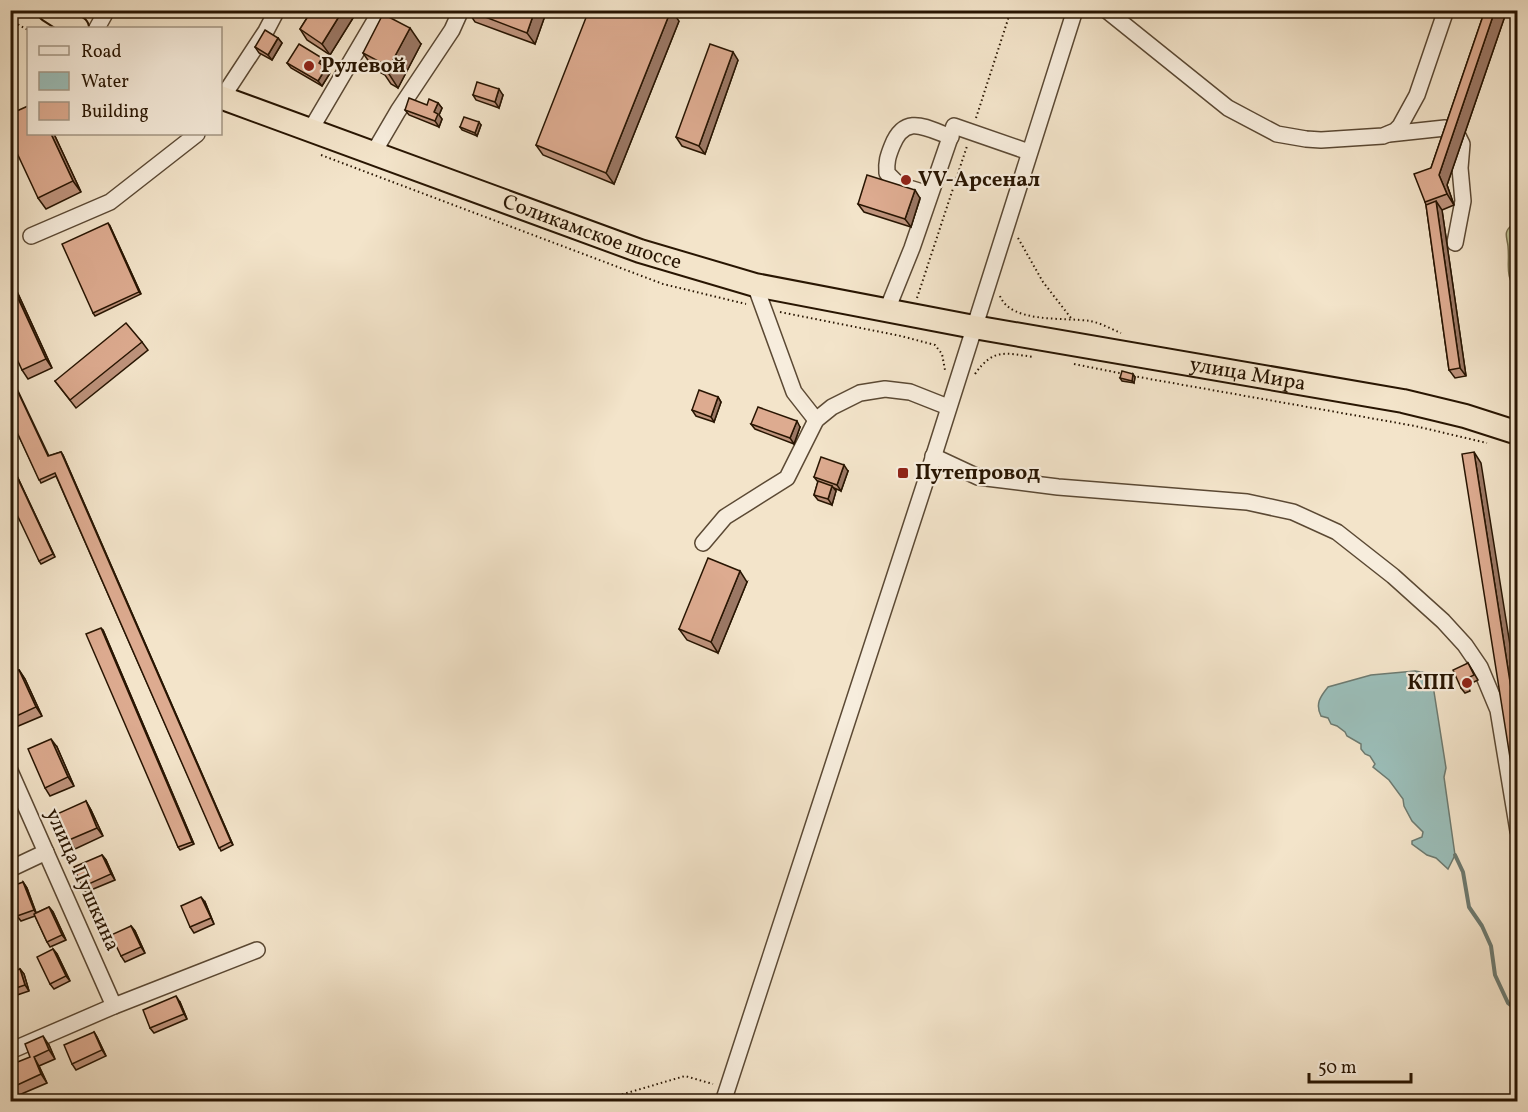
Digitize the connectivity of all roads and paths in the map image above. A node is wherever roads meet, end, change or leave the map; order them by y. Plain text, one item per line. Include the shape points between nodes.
1 (49, 10) edge
2 (107, 10) edge
3 (277, 10) edge
4 (381, 10) edge
5 (461, 10) edge
6 (1011, 10) edge
7 (1075, 10) edge
8 (1106, 10) edge
9 (1446, 10) edge
10 (10, 20) edge
11 (75, 27) edge
12 (98, 27) edge
13 (27, 29) edge
14 (222, 97) edge
15 (222, 98) edge
16 (311, 129) junction
17 (971, 131) junction
18 (1389, 134) junction
19 (196, 135) edge
20 (951, 137) junction
21 (374, 152) junction
22 (1029, 152) junction
23 (929, 194) junction
24 (1015, 232) dead end
25 (31, 236) dead end
26 (1455, 243) dead end
27 (755, 285) junction
28 (998, 291) dead end
29 (887, 310) junction
30 (912, 315) junction
31 (1071, 318) junction
32 (1094, 322) dead end
33 (974, 327) junction
34 (935, 345) dead end
35 (1036, 357) dead end
36 (1069, 363) dead end
37 (945, 369) dead end
38 (972, 378) dead end
39 (948, 407) junction
40 (816, 420) junction
41 (1518, 432) edge
42 (1490, 444) dead end
43 (933, 456) junction
44 (703, 543) dead end
45 (10, 771) edge
46 (1518, 831) edge
47 (46, 852) junction
48 (10, 869) edge
49 (257, 950) dead end
50 (114, 1006) junction
51 (10, 1051) edge
52 (725, 1095) edge
53 (596, 1101) edge

1 - 11 highway
2 - 12 street
3 - 14 street
4 - 16 street
5 - 21 street
6 - 17 path
7 - 22 street
8 - 18 street via 1228,108 1277,134 1306,139
9 - 18 street via 1412,106 1400,126
10 - 13 path
15 - 16 highway, Соликамское шоссе
16 - 21 highway, Соликамское шоссе
17 - 20 street via 954,126
17 - 22 street
17 - 30 path
18 - 26 street via 1444,128 1460,138 1463,201
19 - 25 street via 110,202
20 - 23 street
20 - 23 street via 917,125 904,127 896,135 886,161 887,173 899,185
21 - 27 highway, Соликамское шоссе via 640,251
22 - 33 street
23 - 29 street
24 - 31 path via 1040,278
27 - 29 highway, Соликамское шоссе
27 - 40 street via 794,392
28 - 31 path via 1006,307 1018,312 1055,320
29 - 30 highway, Соликамское шоссе
30 - 33 highway, Соликамское шоссе
31 - 32 path
33 - 39 street
33 - 41 highway, улица Мира via 1403,401
34 - 37 path
35 - 38 path via 1000,353 987,359
36 - 42 path via 1415,426
39 - 40 street via 910,393 885,389 860,393
39 - 43 street
40 - 44 street via 787,478 725,517
43 - 46 street via 978,477 1247,502 1293,512 1337,532 1387,570 1443,621 1480,667 1498,710
43 - 52 street
45 - 47 street, улица Пушкина
47 - 48 street
47 - 50 street, улица Пушкина
49 - 50 street
50 - 51 street
52 - 53 path via 685,1076

